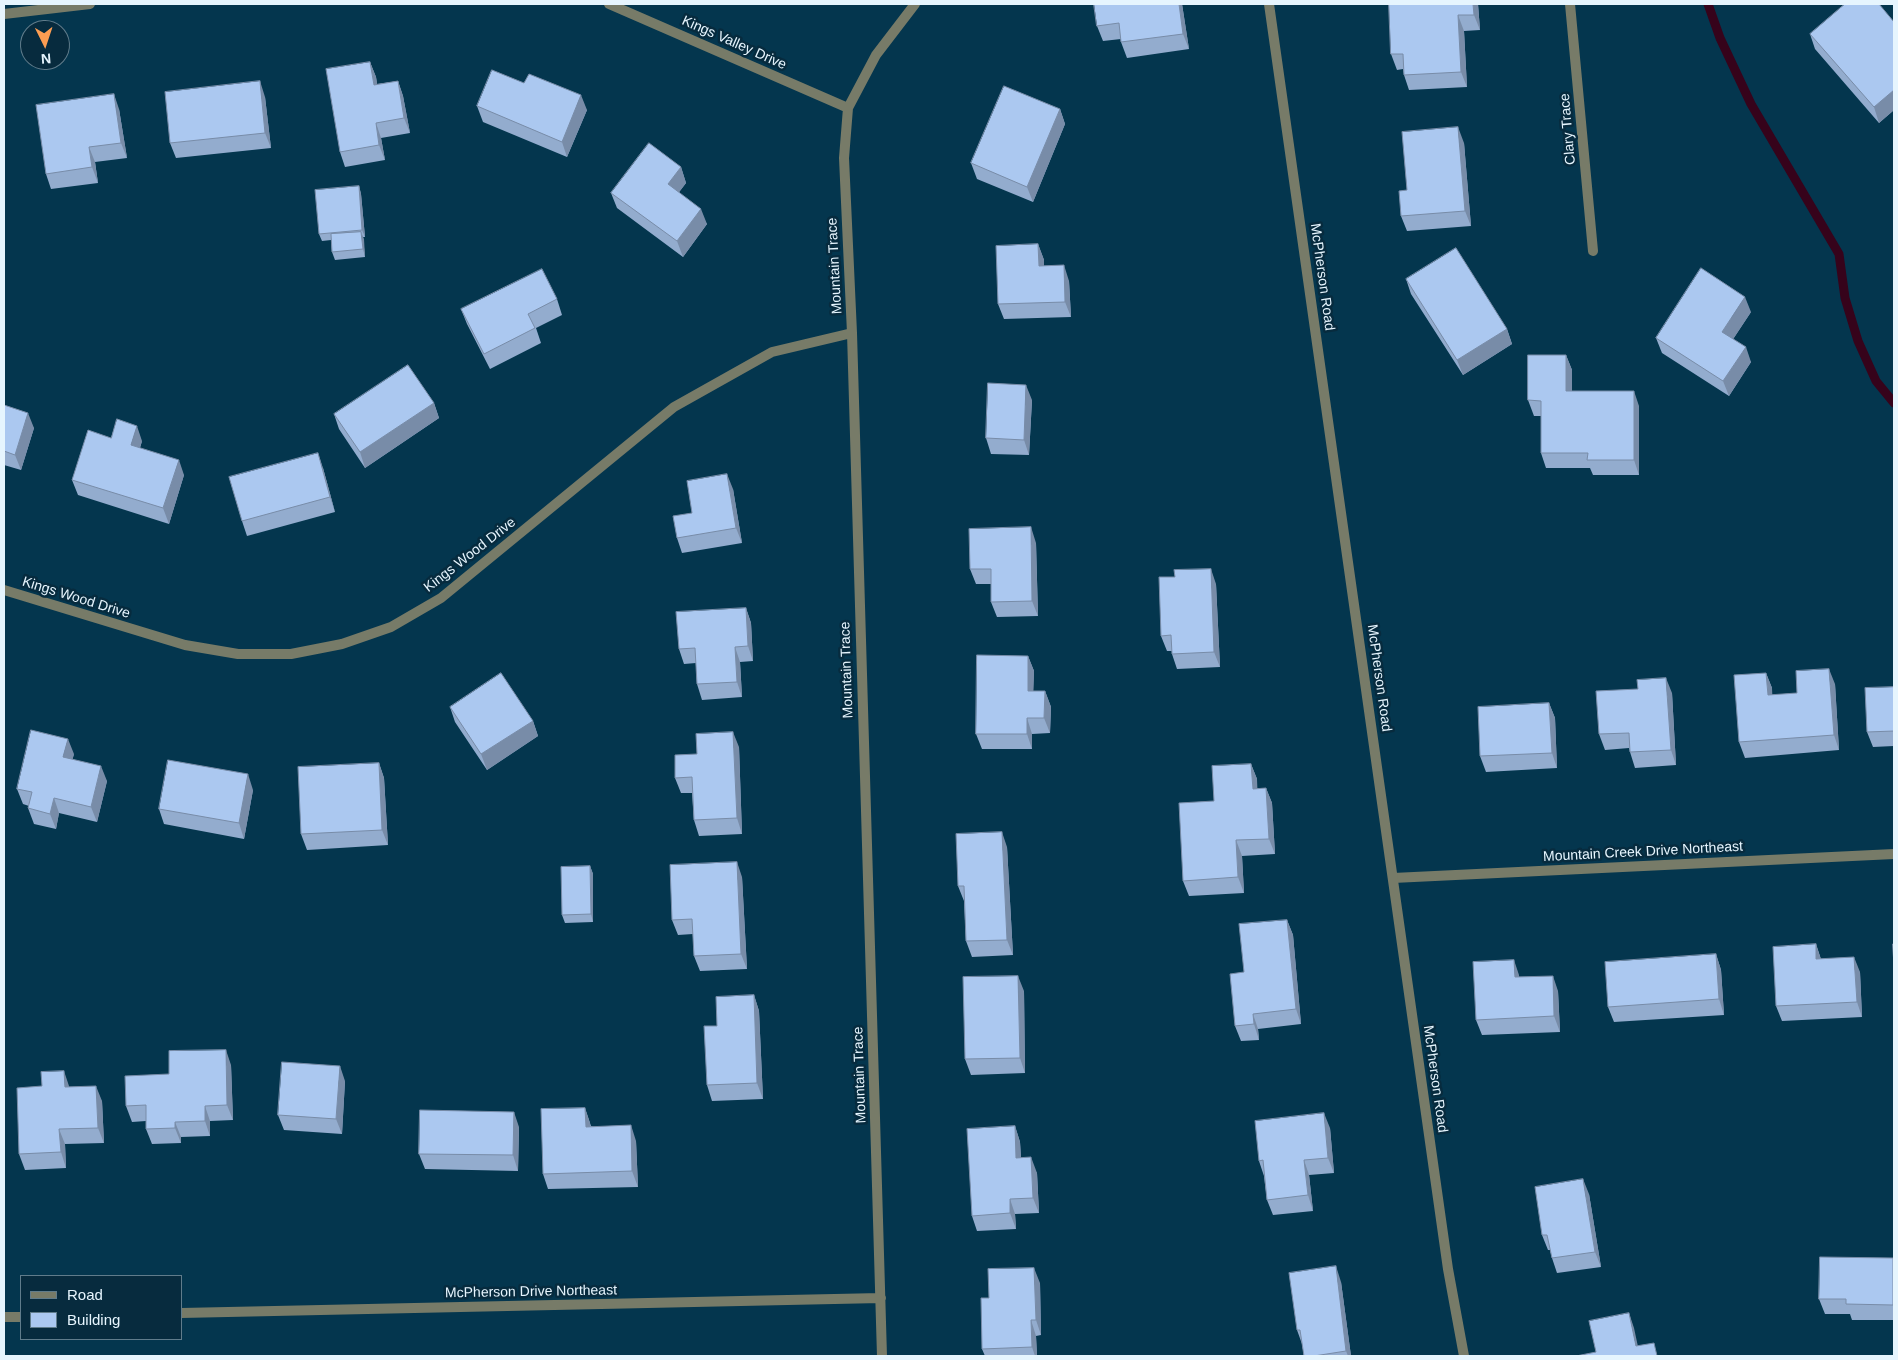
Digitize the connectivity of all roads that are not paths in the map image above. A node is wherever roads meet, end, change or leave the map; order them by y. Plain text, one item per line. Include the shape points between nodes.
1 (90, 4) edge
2 (609, 4) edge
3 (915, 4) edge
4 (1269, 4) edge
5 (1570, 4) edge
6 (4, 14) edge
7 (848, 108) junction
8 (1593, 251) dead end
9 (852, 333) junction
10 (4, 590) edge
11 (1894, 854) edge
12 (1393, 878) junction
13 (881, 1298) junction
14 (182, 1313) edge
15 (4, 1317) edge
16 (20, 1317) edge
17 (882, 1356) edge
18 (1464, 1356) edge

1 - 6 street
2 - 7 street, Kings Valley Drive
3 - 7 street, Mountain Trace via 876,56
4 - 12 street, McPherson Road
5 - 8 street, Clary Trace
7 - 9 street, Mountain Trace via 844,158
9 - 10 street, Kings Wood Drive via 772,352 674,407 441,598 391,627 342,644 291,654 238,654 185,645
9 - 13 street, Mountain Trace
11 - 12 street, Mountain Creek Drive Northeast
12 - 18 street, McPherson Road via 1448,1269
13 - 14 street, McPherson Drive Northeast
13 - 17 street, Mountain Trace
15 - 16 street

